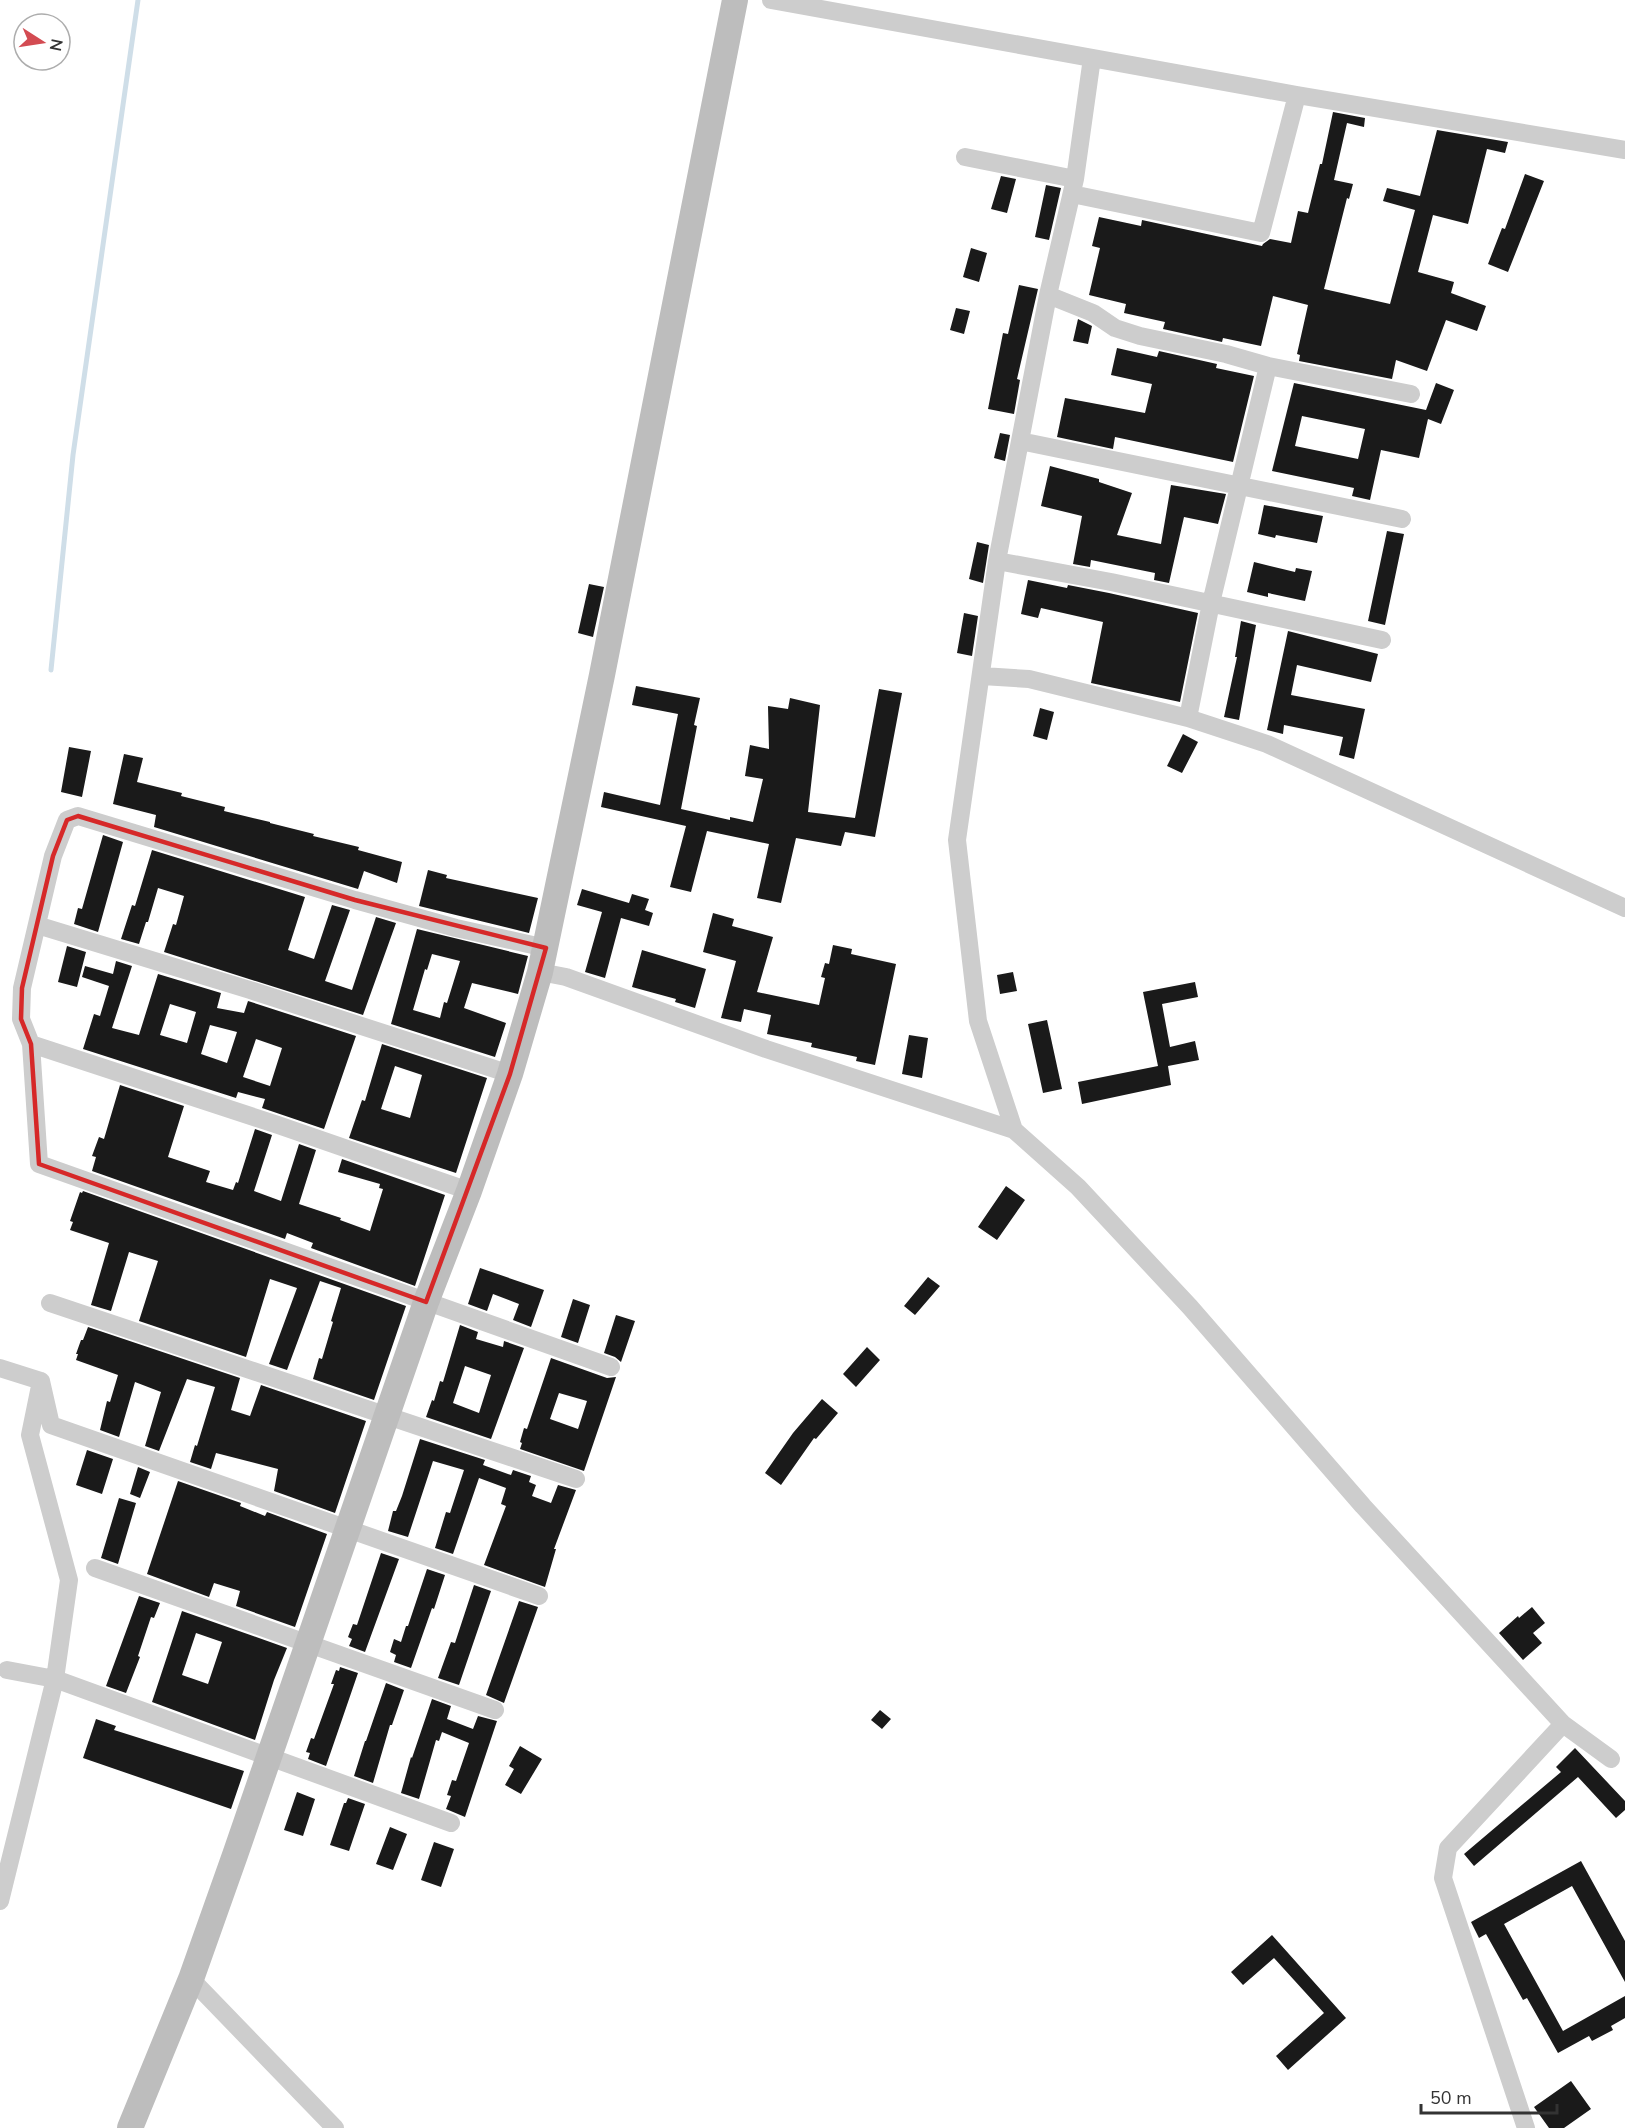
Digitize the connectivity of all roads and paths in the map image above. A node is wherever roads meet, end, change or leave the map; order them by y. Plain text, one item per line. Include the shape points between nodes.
1 (735, 0) edge
2 (771, 0) edge
3 (1092, 58) junction
4 (1297, 95) junction
5 (1625, 150) edge
6 (965, 157) dead end
7 (1073, 186) junction
8 (1048, 295) junction
9 (1268, 366) junction
10 (1411, 394) dead end
11 (1020, 441) junction
12 (1238, 484) junction
13 (1402, 519) dead end
14 (997, 561) junction
15 (1211, 603) junction
16 (1382, 640) dead end
17 (982, 676) junction
18 (1188, 718) junction
19 (1625, 908) edge
20 (37, 925) junction
21 (546, 948) junction
22 (540, 972) junction
23 (31, 1044) junction
24 (510, 1074) junction
25 (1014, 1130) junction
26 (469, 1191) junction
27 (426, 1302) junction
28 (50, 1303) dead end
29 (612, 1367) dead end
30 (0, 1368) edge
31 (41, 1381) junction
32 (386, 1416) junction
33 (576, 1479) dead end
34 (348, 1529) junction
35 (95, 1568) dead end
36 (539, 1596) dead end
37 (308, 1643) junction
38 (7, 1670) dead end
39 (55, 1679) junction
40 (495, 1710) dead end
41 (1563, 1724) junction
42 (268, 1757) junction
43 (1611, 1759) dead end
44 (451, 1823) dead end
45 (0, 1901) edge
46 (191, 1979) junction
47 (130, 2128) edge
48 (335, 2128) edge
49 (1526, 2128) edge

1 - 21 street
2 - 3 street
3 - 4 street
3 - 7 street
4 - 5 street
4 - 7 street via 1261,233
6 - 7 street
7 - 8 street
8 - 9 street via 1093,313 1115,328
8 - 11 street
9 - 10 street
9 - 12 street
11 - 12 street
11 - 14 street
12 - 13 street
12 - 15 street
14 - 15 street
14 - 17 street
15 - 16 street
15 - 18 street
17 - 18 street via 1029,679
17 - 25 street via 957,840 978,1021
18 - 19 street via 1267,744
20 - 21 street via 67,820 78,816 367,903
20 - 23 street via 22,988 21,1019
20 - 24 street
21 - 22 street
22 - 24 street
22 - 25 street via 566,977 766,1049
23 - 26 street
23 - 27 street via 39,1164
24 - 26 street
25 - 41 street via 1078,1187 1190,1307
26 - 27 street
27 - 29 street
27 - 32 street
28 - 32 street
30 - 31 street
31 - 34 street via 51,1425
31 - 39 street via 30,1435 69,1580
32 - 33 street
32 - 34 street
34 - 36 street
34 - 37 street
35 - 37 street
37 - 40 street
37 - 42 street
38 - 39 street
39 - 42 street
39 - 45 street
41 - 43 street
41 - 49 street via 1448,1848 1443,1878
42 - 44 street
42 - 46 street
46 - 47 street
46 - 48 street

